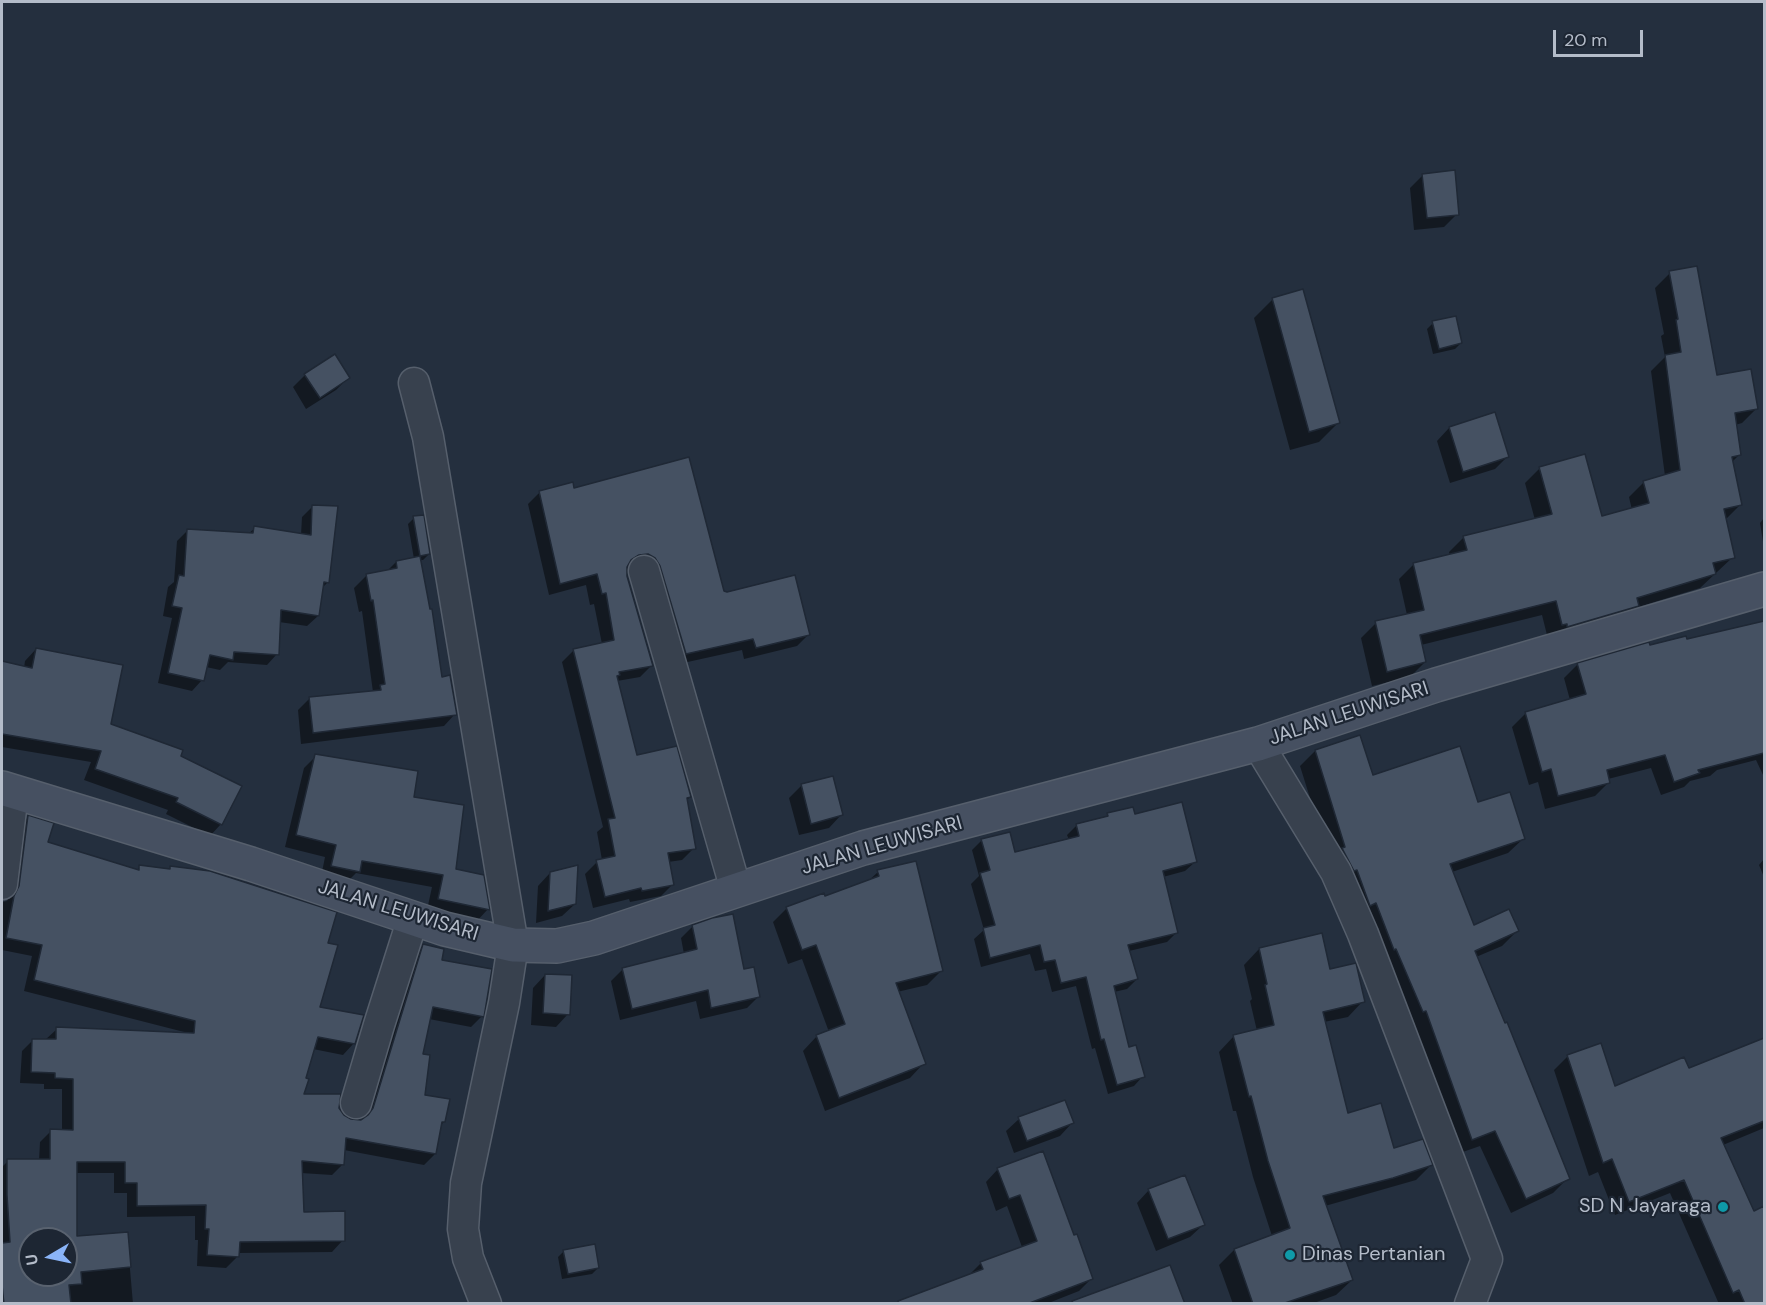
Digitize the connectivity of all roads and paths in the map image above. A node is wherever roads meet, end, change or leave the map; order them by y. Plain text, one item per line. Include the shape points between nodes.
1 (414, 383) dead end
2 (644, 571) dead end
3 (1764, 589) edge
4 (1258, 744) junction
5 (7, 790) edge
6 (2, 884) edge
7 (736, 890) junction
8 (413, 918) junction
9 (513, 945) junction
10 (356, 1103) dead end
11 (486, 1304) edge
12 (1470, 1304) edge

1 - 9 street via 428,437
2 - 7 street
3 - 4 main road, JALAN LEUWISARI via 1436,685
4 - 7 main road, JALAN LEUWISARI via 863,848
4 - 12 street via 1336,872 1487,1259
5 - 6 street
5 - 8 main road, JALAN LEUWISARI
7 - 9 main road, JALAN LEUWISARI via 576,943
8 - 9 main road, JALAN LEUWISARI
8 - 10 street
9 - 11 street via 466,1183 463,1229 468,1258

